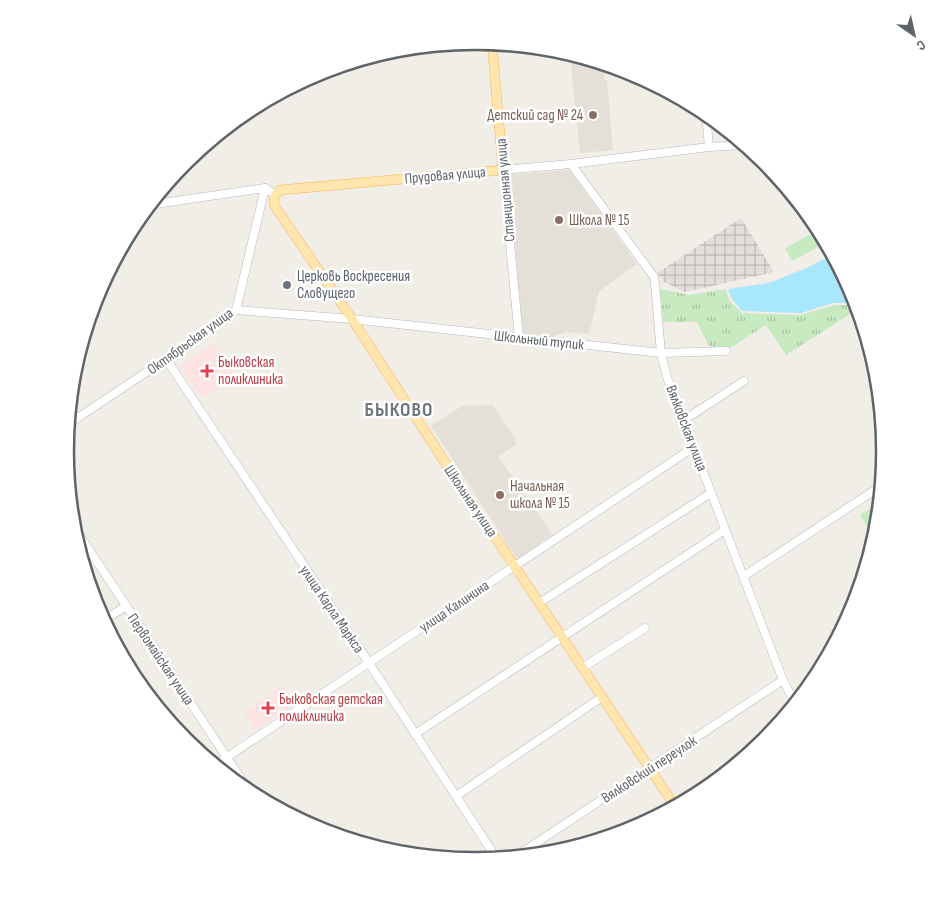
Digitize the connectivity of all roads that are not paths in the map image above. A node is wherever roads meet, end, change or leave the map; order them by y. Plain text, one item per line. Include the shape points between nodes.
1 (493, 51) edge
2 (707, 125) edge
3 (734, 146) edge
4 (709, 147) junction
5 (571, 164) junction
6 (504, 170) junction
7 (265, 188) junction
8 (275, 195) junction
9 (159, 204) edge
10 (236, 310) junction
11 (352, 320) junction
12 (519, 338) junction
13 (726, 351) dead end
14 (661, 353) junction
15 (166, 360) junction
16 (744, 381) dead end
17 (75, 420) edge
18 (684, 420) junction
19 (694, 447) junction
20 (873, 491) edge
21 (712, 493) junction
22 (725, 530) junction
23 (84, 542) edge
24 (514, 566) junction
25 (744, 576) junction
26 (539, 603) junction
27 (126, 606) junction
28 (110, 617) edge
29 (645, 628) dead end
30 (562, 638) junction
31 (369, 663) junction
32 (582, 668) junction
33 (784, 680) junction
34 (792, 696) edge
35 (602, 697) junction
36 (415, 734) junction
37 (227, 758) junction
38 (221, 762) edge
39 (650, 769) junction
40 (238, 774) edge
41 (456, 796) junction
42 (670, 801) edge
43 (527, 849) edge
44 (493, 851) edge

1 - 6 main road, Станционная улица
2 - 4 street
3 - 4 street, Прудовая улица
4 - 5 street, Прудовая улица
5 - 6 street, Прудовая улица
5 - 14 street, Вялковская улица via 654,277
6 - 8 main road, Прудовая улица via 280,190
6 - 12 street, Станционная улица
7 - 8 street
7 - 9 street
7 - 10 street, Октябрьская улица
8 - 11 main road, Школьная улица via 274,205
10 - 11 street, Школьный тупик
10 - 15 street, Октябрьская улица
11 - 12 street, Школьный тупик
11 - 24 main road, Школьная улица
12 - 14 street, Школьный тупик
13 - 14 street, Школьный тупик
14 - 18 street, Вялковская улица
15 - 17 street, Октябрьская улица
15 - 31 street, улица Карла Маркса
16 - 18 street
18 - 19 street, Вялковская улица
19 - 21 street, Вялковская улица
19 - 24 street, улица Калинина
20 - 25 street
21 - 22 street, Вялковская улица
21 - 26 street
22 - 25 street, Вялковская улица
22 - 30 street
23 - 27 street, Первомайская улица
24 - 26 main road, Школьная улица
24 - 31 street, улица Калинина
25 - 33 street, Вялковская улица
26 - 30 main road, Школьная улица
27 - 28 street
27 - 37 street, Первомайская улица
29 - 32 street
30 - 32 main road, Школьная улица
30 - 36 street
31 - 36 street, улица Карла Маркса
31 - 37 street, улица Калинина
32 - 35 main road, Школьная улица
33 - 34 street, Вялковская улица
33 - 39 street, Вялковский переулок
35 - 39 main road, Школьная улица
35 - 41 street
36 - 41 street, улица Карла Маркса
37 - 38 street, улица Калинина
37 - 40 street, Первомайская улица
39 - 42 main road, Школьная улица
39 - 43 street, Вялковский переулок
41 - 44 street, улица Карла Маркса

